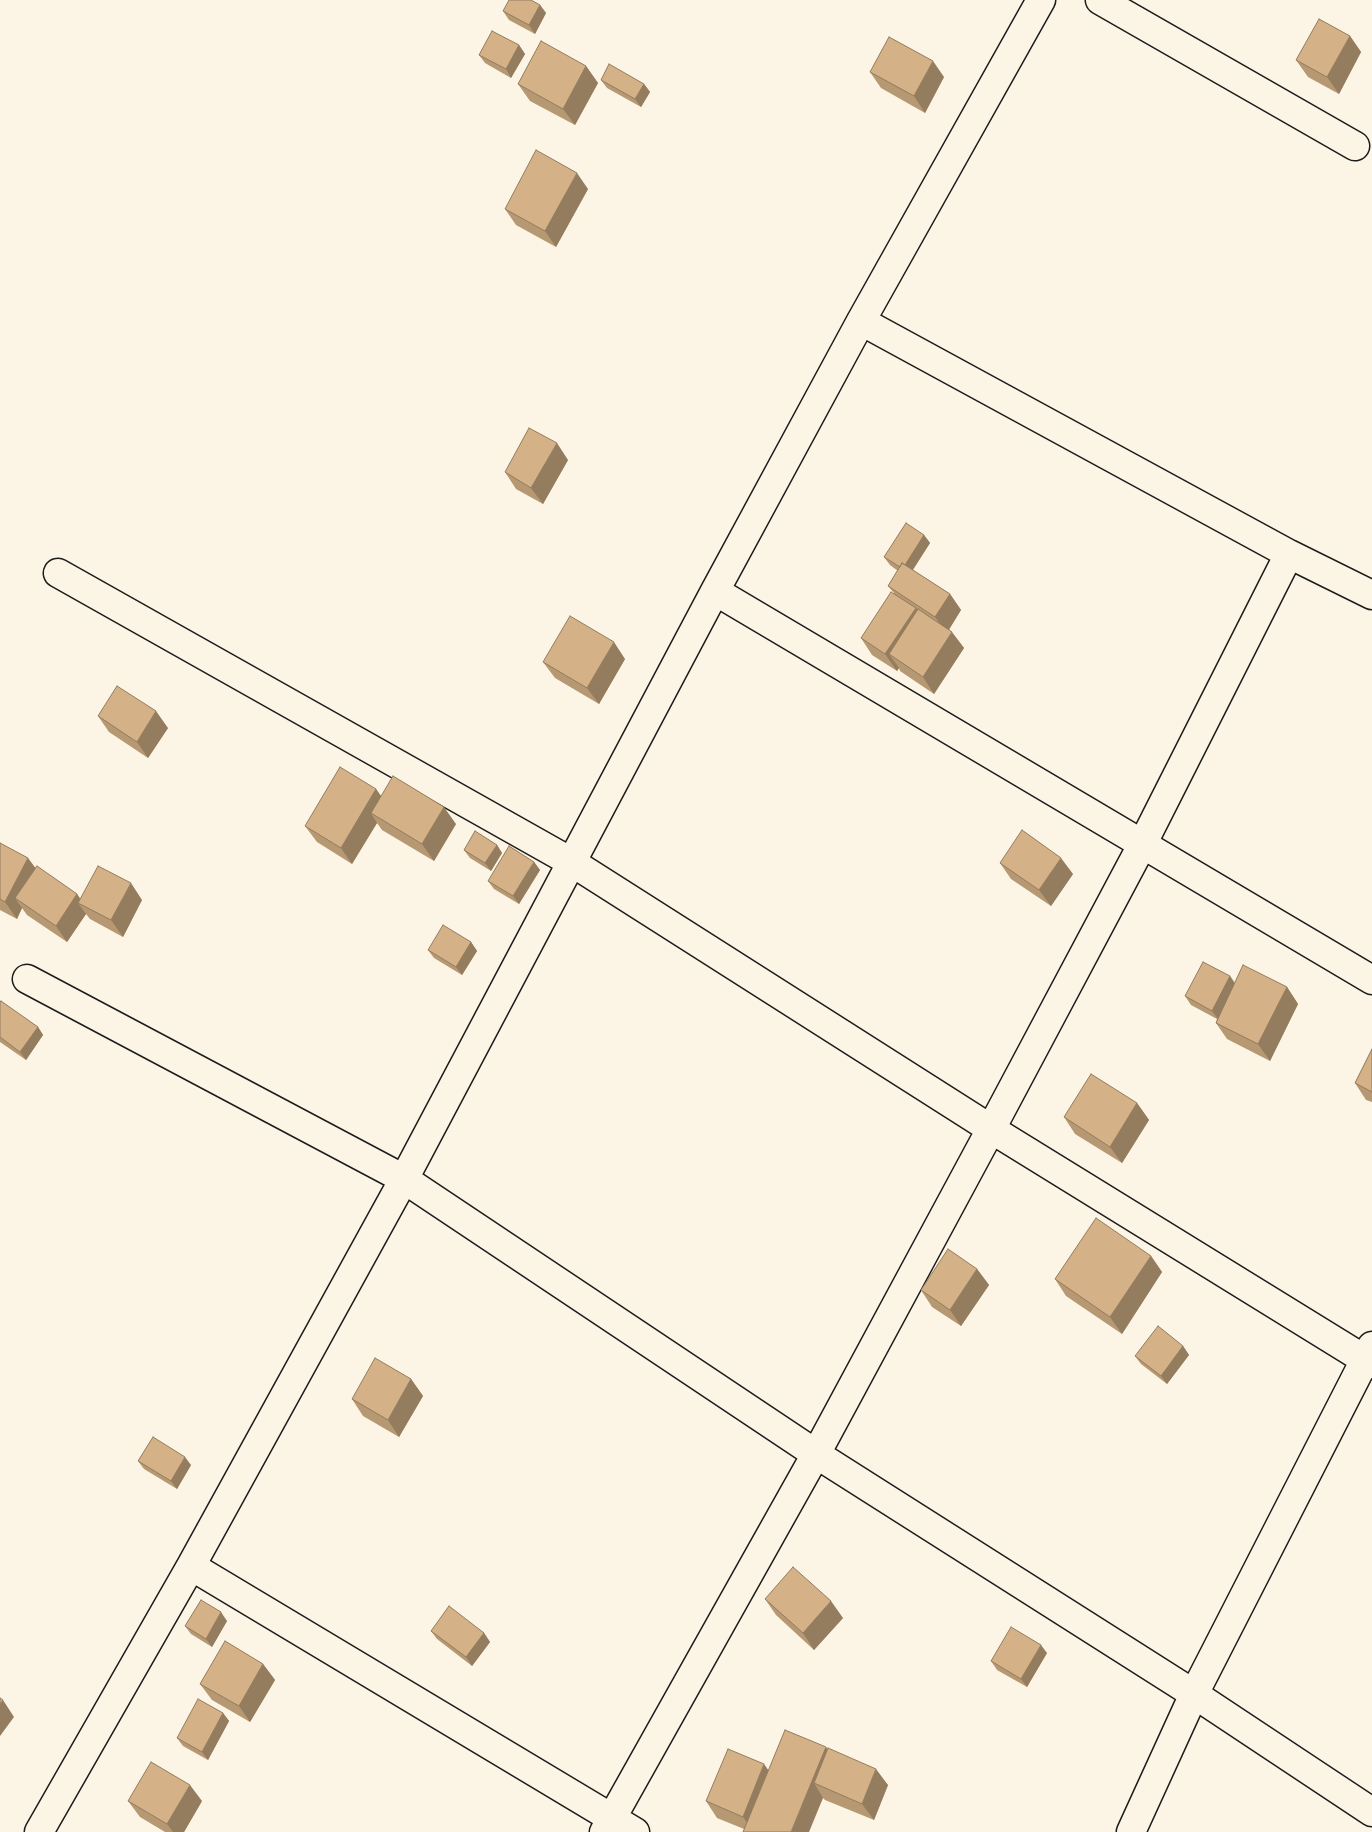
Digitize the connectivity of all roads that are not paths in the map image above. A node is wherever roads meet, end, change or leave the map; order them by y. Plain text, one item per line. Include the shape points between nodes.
1 (1041, 0) edge
2 (1100, 0) edge
3 (1355, 146) dead end
4 (861, 322) junction
5 (1289, 554) junction
6 (58, 573) dead end
7 (715, 591) junction
8 (1372, 595) edge
9 (1142, 846) junction
10 (573, 863) junction
11 (27, 978) dead end
12 (1372, 980) edge
13 (990, 1129) junction
14 (404, 1179) junction
15 (1370, 1357) edge
16 (816, 1454) junction
17 (190, 1566) junction
18 (1194, 1694) junction
19 (1372, 1812) edge
20 (608, 1825) edge
21 (39, 1832) edge
22 (636, 1832) edge
23 (1131, 1832) edge

1 - 4 street
2 - 3 street
4 - 5 street
4 - 7 street
5 - 8 street
5 - 9 street
6 - 10 street
7 - 9 street
7 - 10 street
9 - 12 street
9 - 13 street
10 - 13 street
10 - 14 street
11 - 14 street
13 - 15 street
13 - 16 street
14 - 16 street
14 - 17 street
15 - 18 street
16 - 18 street
16 - 20 street
17 - 20 street
17 - 21 street
18 - 19 street
18 - 23 street
20 - 22 street

